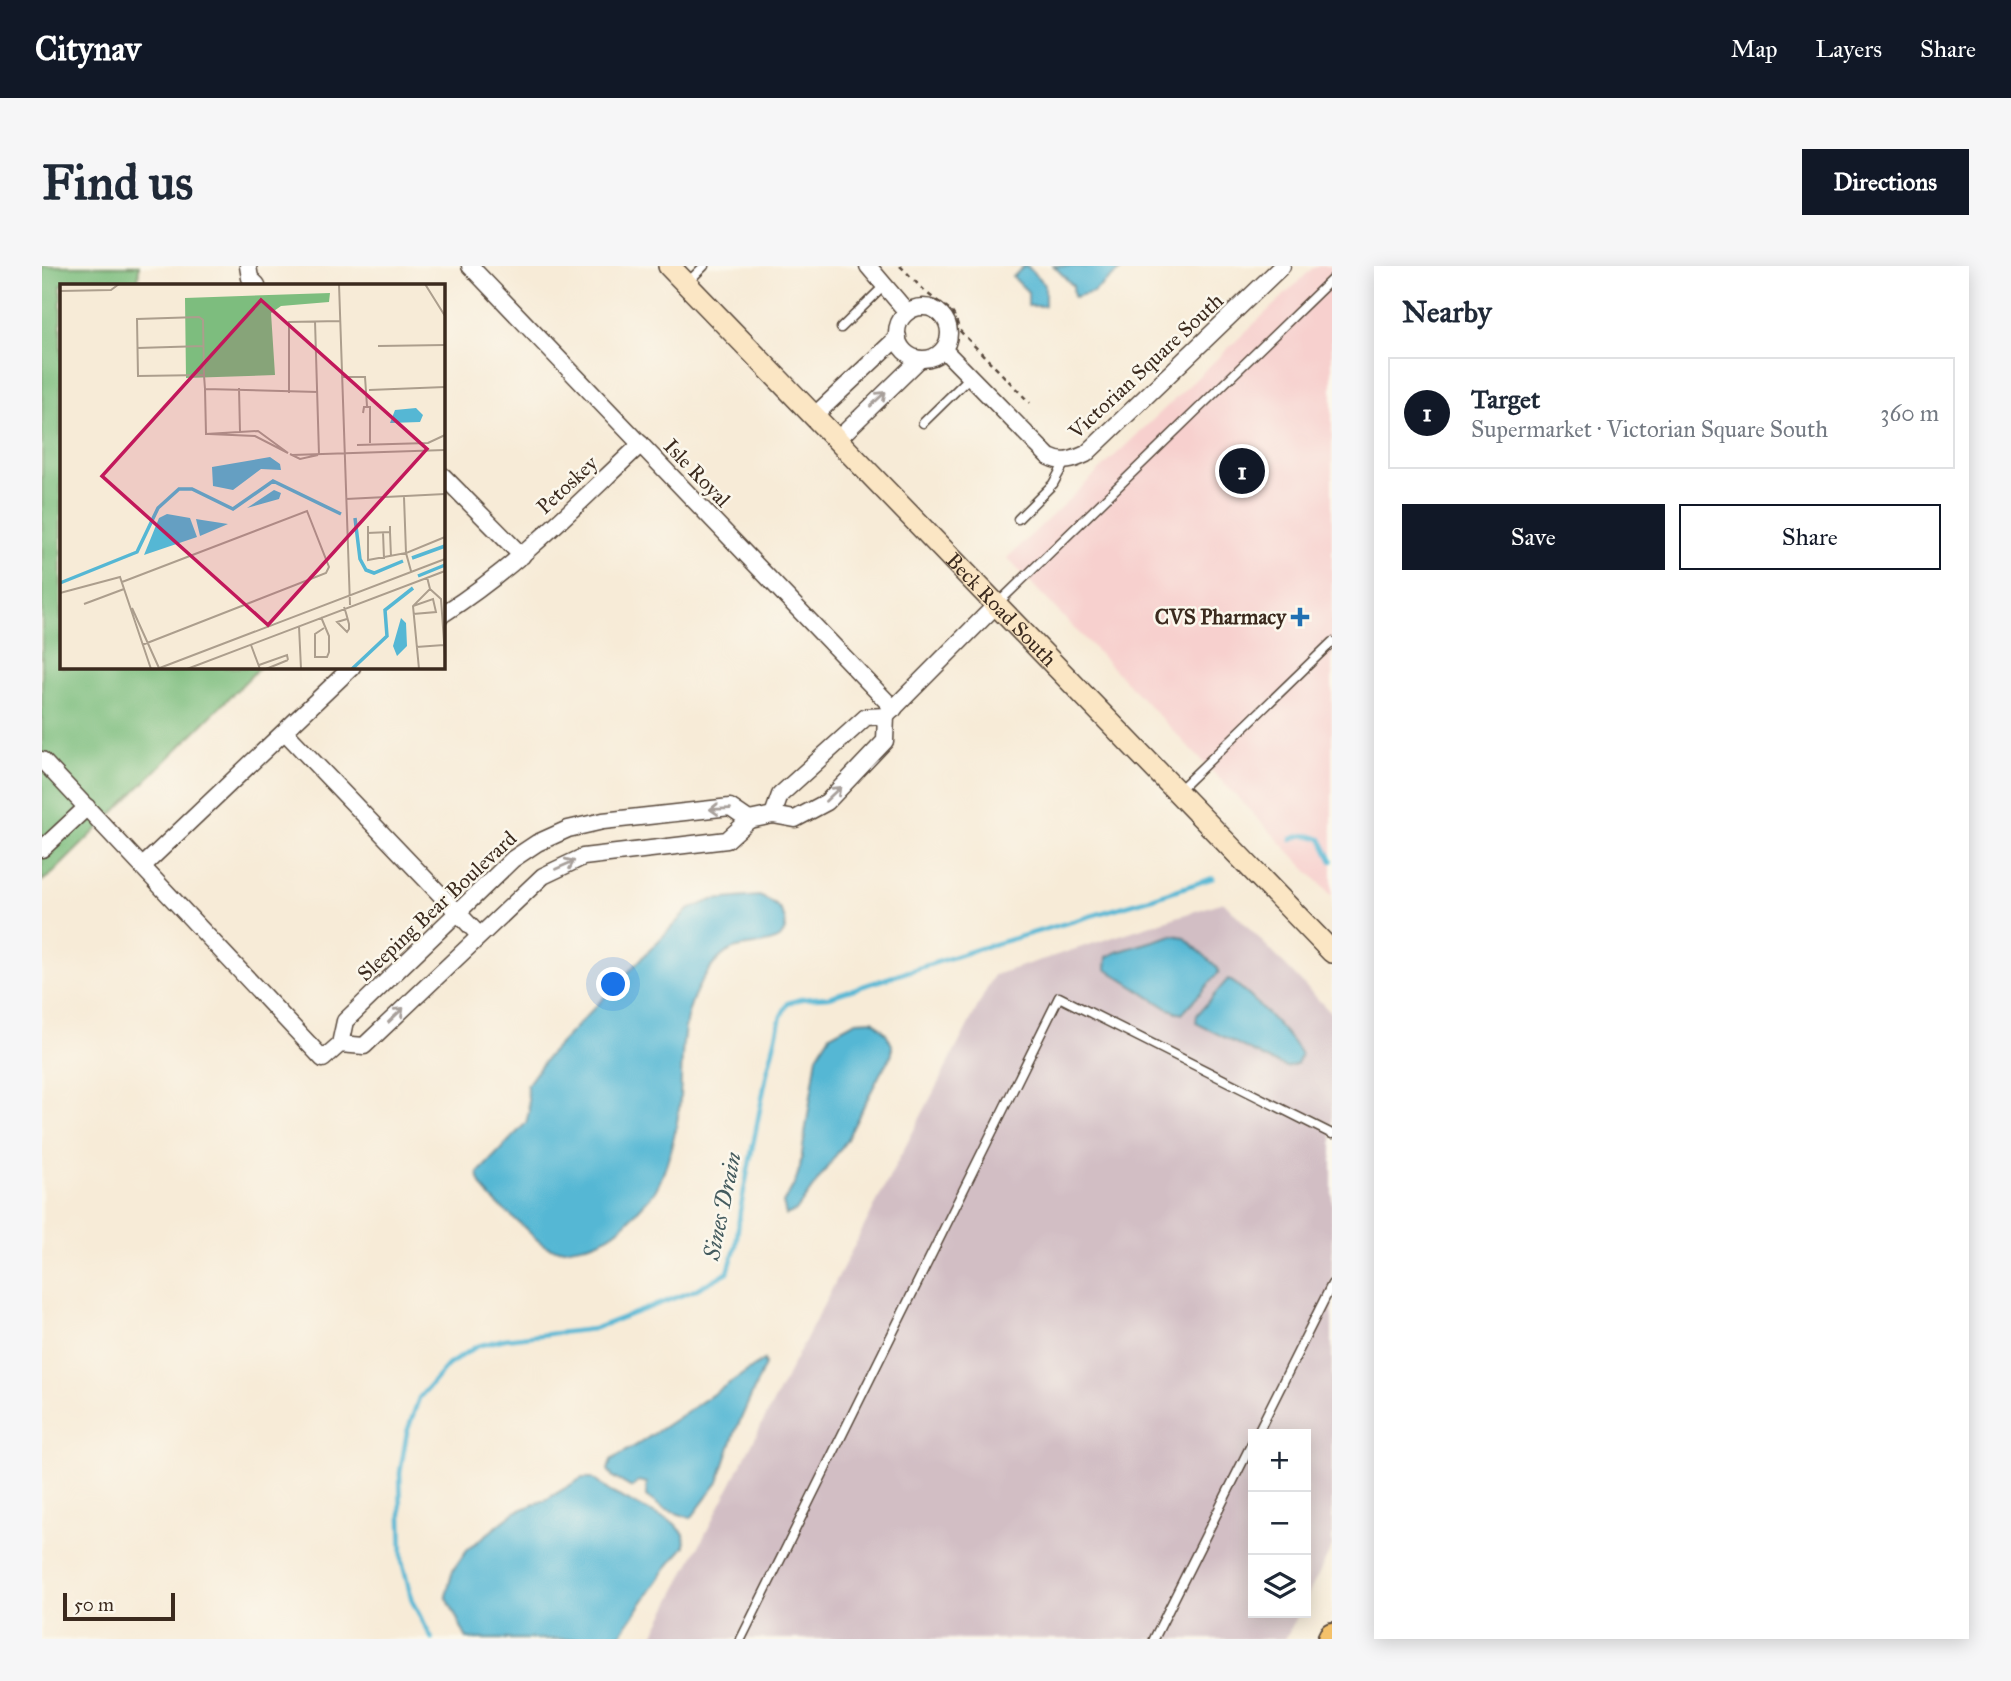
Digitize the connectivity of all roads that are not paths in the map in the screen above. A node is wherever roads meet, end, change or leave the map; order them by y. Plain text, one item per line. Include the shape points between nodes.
1 (248, 266) edge
2 (470, 266) edge
3 (669, 266) edge
4 (704, 266) edge
5 (868, 266) edge
6 (1282, 266) edge
7 (1332, 279) edge
8 (256, 284) edge
9 (686, 284) junction
10 (886, 285) junction
11 (907, 312) junction
12 (841, 328) dead end
13 (898, 337) junction
14 (944, 350) junction
15 (920, 359) junction
16 (971, 376) junction
17 (814, 416) junction
18 (923, 423) dead end
19 (837, 440) junction
20 (641, 444) junction
21 (1065, 462) junction
22 (444, 476) edge
23 (1018, 519) dead end
24 (522, 556) junction
25 (996, 605) junction
26 (444, 613) edge
27 (1332, 642) edge
28 (351, 668) edge
29 (890, 712) junction
30 (285, 732) junction
31 (42, 760) edge
32 (1176, 793) junction
33 (87, 807) junction
34 (774, 815) junction
35 (750, 820) junction
36 (42, 849) edge
37 (143, 866) junction
38 (458, 912) junction
39 (479, 935) junction
40 (1332, 953) edge
41 (340, 1044) junction
42 (1332, 1134) edge
43 (1332, 1284) edge
44 (1259, 1429) edge
45 (1248, 1451) edge
46 (741, 1639) edge
47 (1154, 1639) edge

1 - 8 street
2 - 20 street, Isle Royal
3 - 9 main road, Beck Road South
4 - 9 lane
5 - 10 street
6 - 21 street, Victorian Square South via 1086,454
7 - 25 lane
9 - 17 main road, Beck Road South
10 - 11 street
10 - 12 lane
11 - 13 street
11 - 14 street via 926,307 939,313 948,327
13 - 15 street via 906,352
13 - 17 street
14 - 15 street
14 - 16 street
19 -> 15 street
16 - 18 lane
16 - 21 street via 1049,457
17 - 19 main road, Beck Road South
19 - 25 main road, Beck Road South
20 - 24 street, Petoskey
20 - 29 street, Isle Royal
21 - 23 lane via 1053,484
22 - 24 street
24 - 26 street, Petoskey
25 - 29 street
25 - 32 main road, Beck Road South
27 - 32 lane
28 - 30 street
29 - 34 street via 866,717 780,795
34 -> 29 street via 795,820 827,802 886,741
30 - 37 street
30 - 38 street
31 - 33 street
32 - 40 main road, Beck Road South
33 - 36 street
33 - 37 street
34 - 35 street
35 -> 38 street, Sleeping Bear Boulevard via 730,807 568,829 513,859
39 -> 35 street via 543,876 563,865 583,857 727,840
37 - 41 street, Sleeping Bear Boulevard via 323,1059
38 - 39 street
38 - 41 street, Sleeping Bear Boulevard via 345,1021
41 -> 39 street via 364,1046
42 - 46 lane via 1059,997
43 - 44 lane
45 - 47 lane

